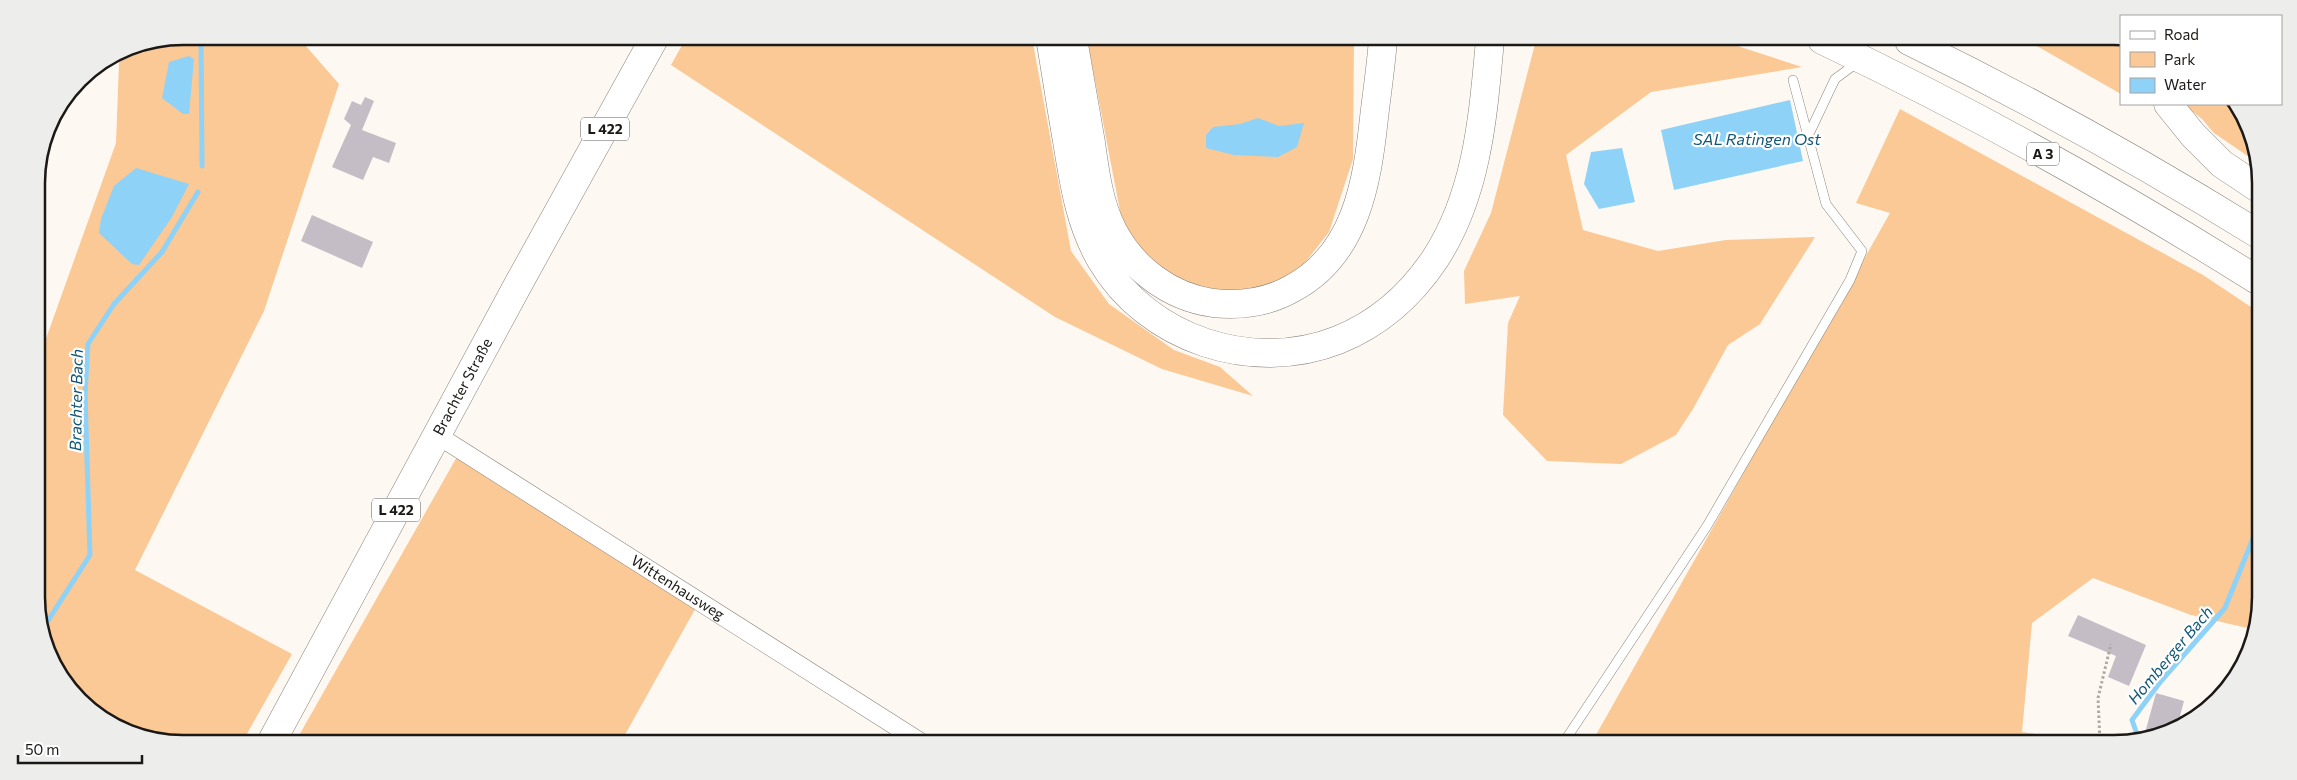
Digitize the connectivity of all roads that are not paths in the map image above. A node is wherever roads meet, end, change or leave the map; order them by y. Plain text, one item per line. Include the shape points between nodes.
1 (651, 45) edge
2 (1051, 45) edge
3 (1074, 45) edge
4 (1382, 45) edge
5 (1490, 45) edge
6 (1832, 45) edge
7 (1917, 45) edge
8 (1861, 59) junction
9 (1793, 80) dead end
10 (2169, 105) edge
11 (1808, 136) junction
12 (2252, 184) edge
13 (2252, 231) edge
14 (2252, 277) edge
15 (437, 434) junction
16 (275, 735) edge
17 (911, 735) edge
18 (1569, 735) edge

1 - 15 main road, Brachter Straße / L 422
2 - 5 main road via 1076,198 1085,229 1112,276 1137,304 1182,335 1229,349 1278,353 1318,346 1356,331 1396,305 1436,258 1459,213 1478,151
3 - 4 main road via 1098,187 1112,230 1138,265 1165,287 1195,299 1225,304 1264,300 1296,287 1317,272 1344,239 1356,214 1368,170
6 - 8 main road, A 3
7 - 13 main road, A 3 via 2082,132
8 - 11 lane via 1835,78
8 - 14 main road, A 3 via 2070,169
9 - 11 lane
10 - 12 main road via 2222,164
11 - 18 lane via 1826,204 1862,252 1850,280 1706,526
15 - 16 main road, Brachter Straße / L 422
15 - 17 street, Wittenhausweg

